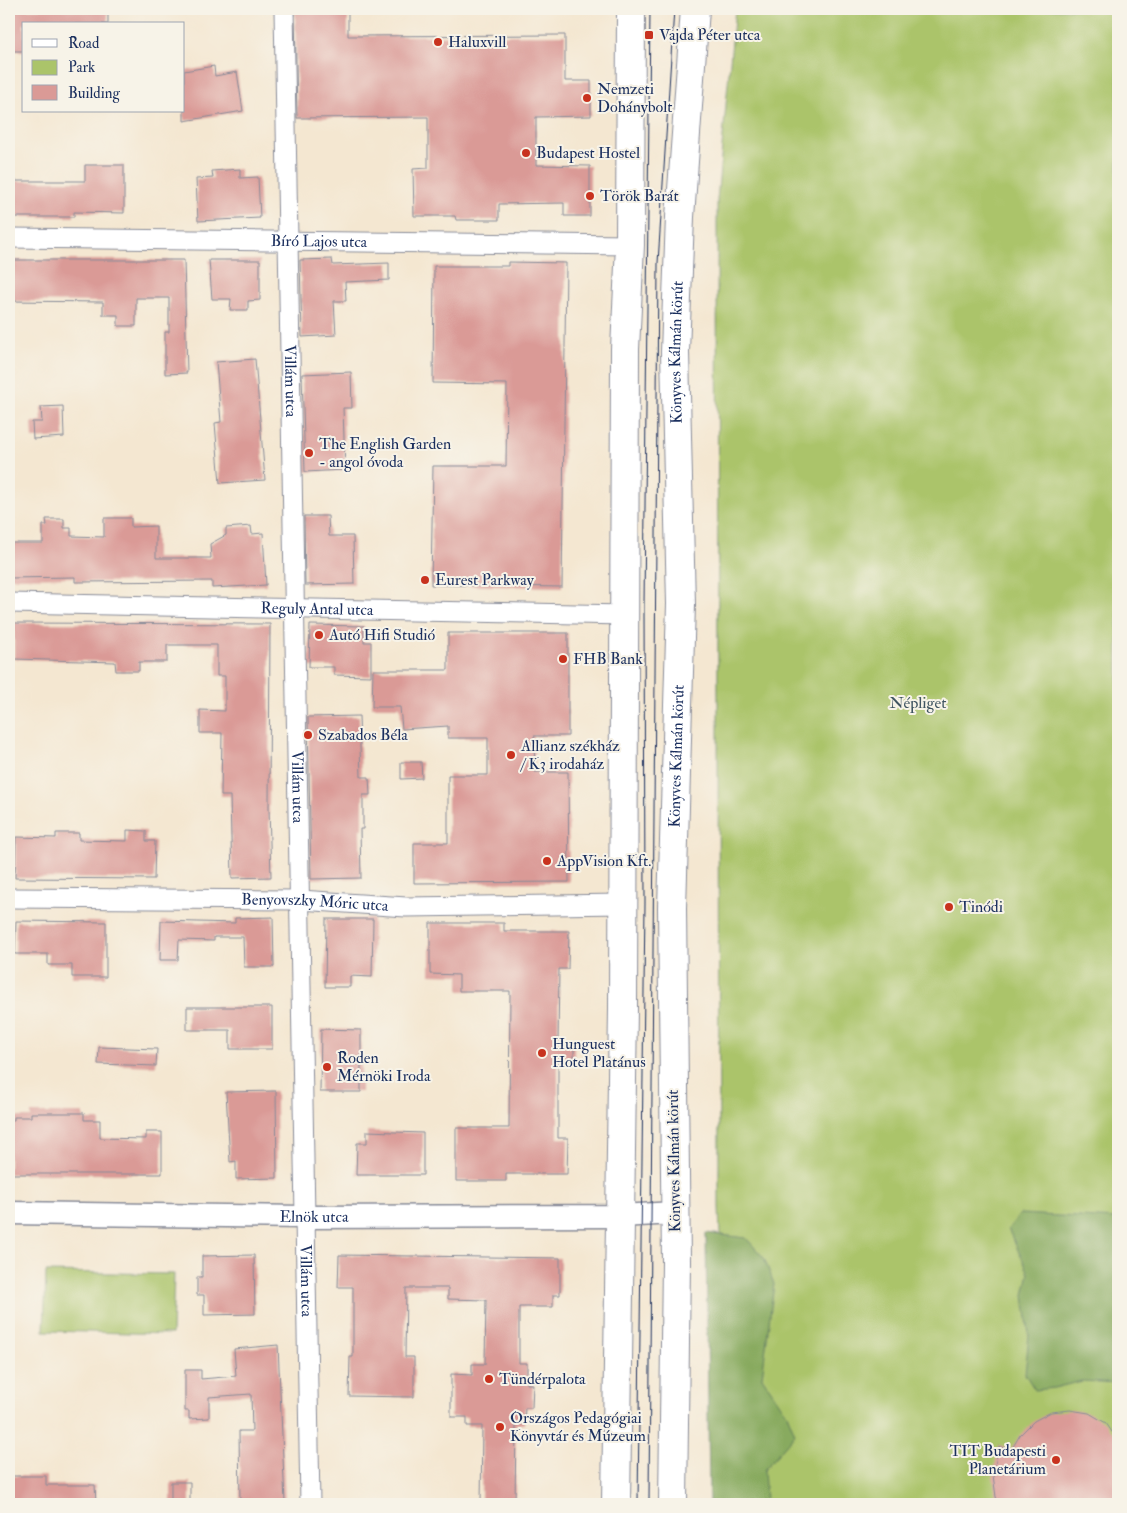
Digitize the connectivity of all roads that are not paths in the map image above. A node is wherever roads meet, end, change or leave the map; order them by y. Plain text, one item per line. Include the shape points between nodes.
1 (284, 9) edge
2 (631, 9) edge
3 (695, 9) edge
4 (9, 238) edge
5 (288, 241) junction
6 (630, 245) junction
7 (9, 603) edge
8 (295, 608) junction
9 (625, 614) junction
10 (9, 898) edge
11 (300, 900) junction
12 (622, 904) junction
13 (9, 1213) edge
14 (675, 1213) junction
15 (620, 1216) junction
16 (304, 1217) junction
17 (310, 1504) edge
18 (616, 1504) edge
19 (674, 1504) edge

1 - 5 street, Villám utca
2 - 6 main road
3 - 14 main road, Könyves Kálmán körút via 680,218 675,352 681,604 672,908
4 - 5 street, Bíró Lajos utca
5 - 6 street, Bíró Lajos utca
5 - 8 street, Villám utca
6 - 9 main road via 625,349
7 - 8 street, Reguly Antal utca
8 - 9 street, Reguly Antal utca
8 - 11 street, Villám utca
9 - 12 main road
10 - 11 street, Benyovszky Móric utca
11 - 12 street, Benyovszky Móric utca via 406,907
11 - 16 street, Villám utca
12 - 15 main road
13 - 16 street, Elnök utca
14 - 15 street, Elnök utca
14 - 19 main road, Könyves Kálmán körút
15 - 16 street, Elnök utca
15 - 18 main road
16 - 17 street, Villám utca

